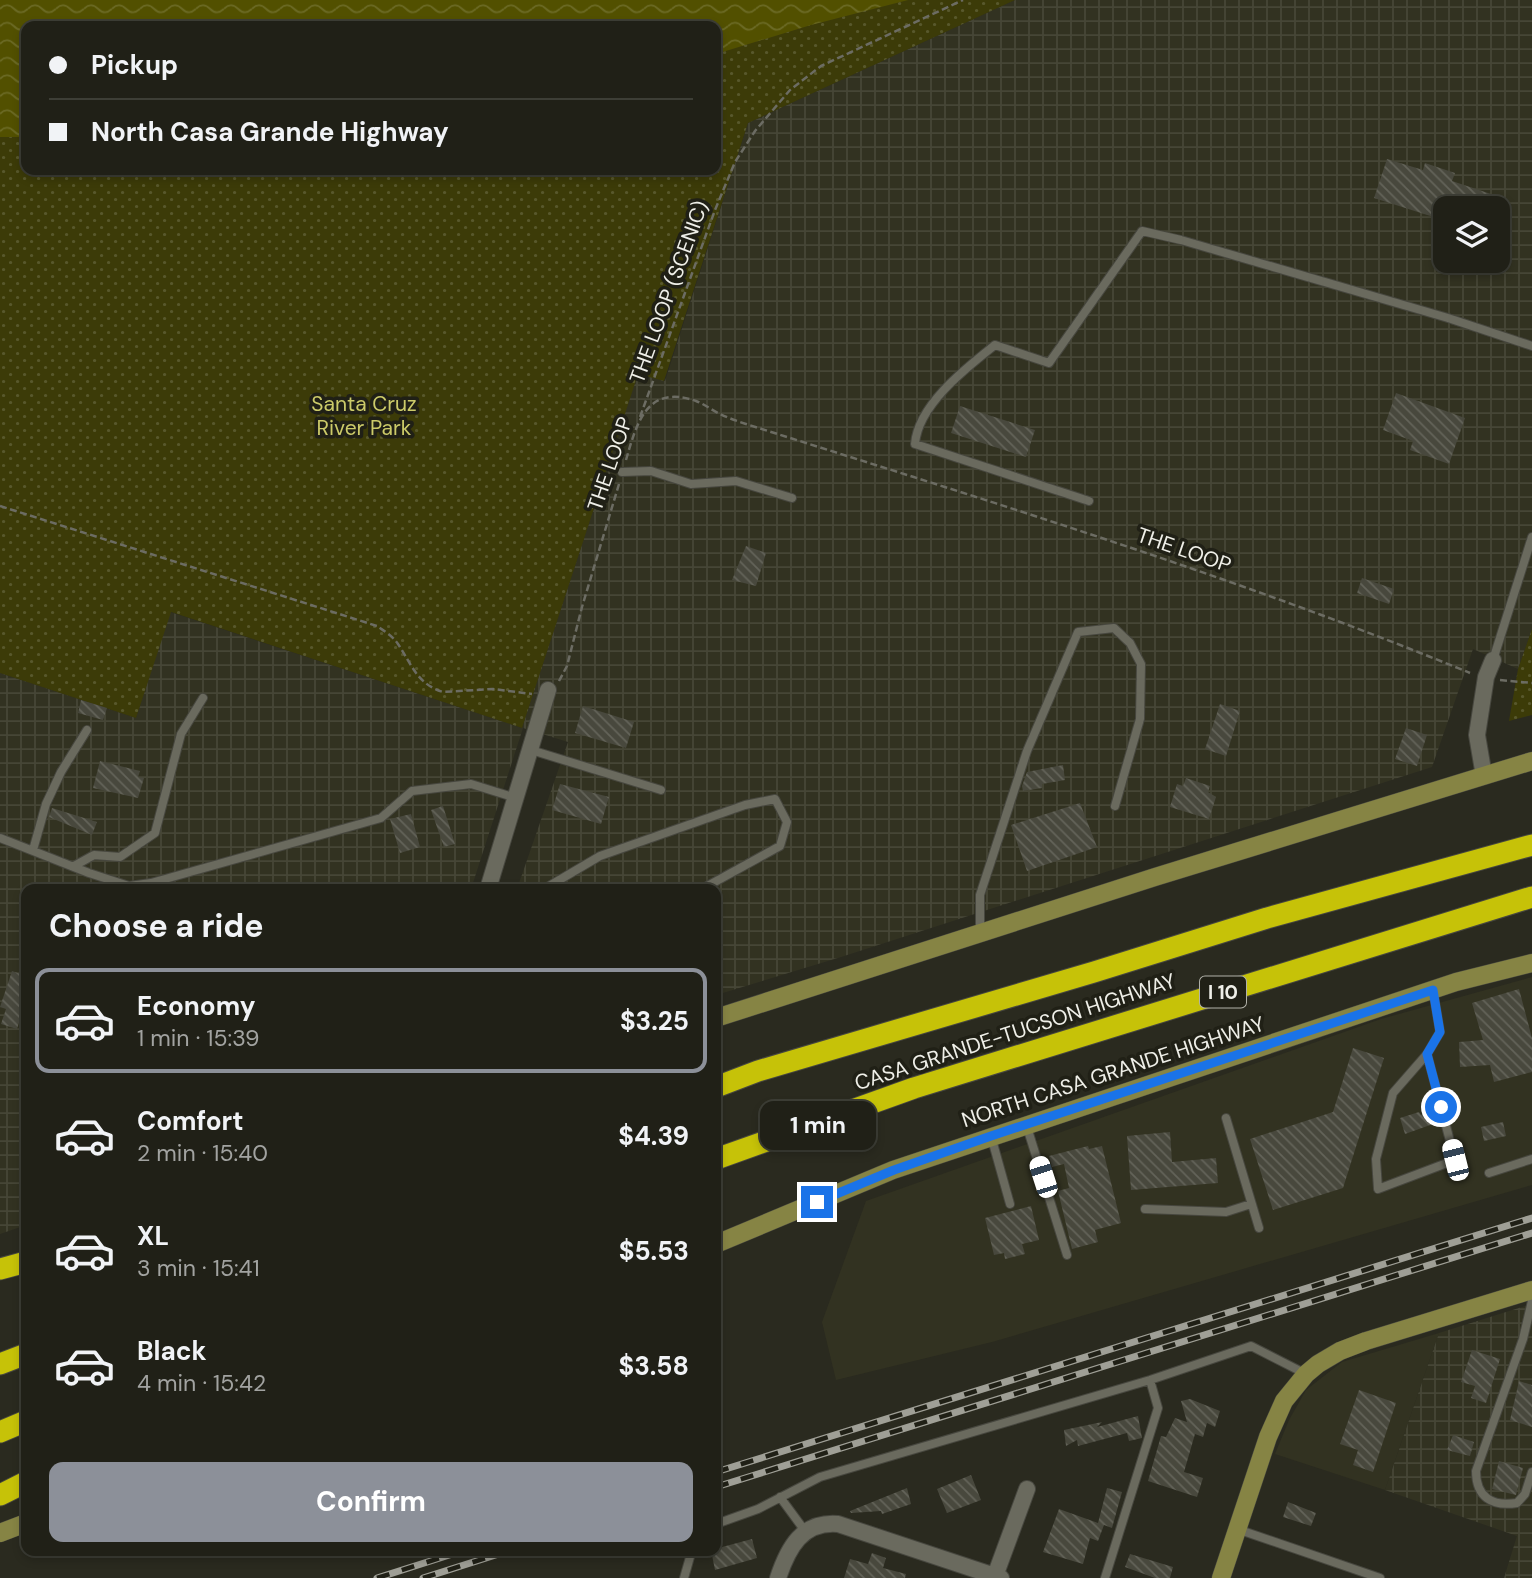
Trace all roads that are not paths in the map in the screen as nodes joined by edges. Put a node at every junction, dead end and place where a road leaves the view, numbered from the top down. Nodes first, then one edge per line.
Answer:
1 (1532, 346) edge
2 (622, 472) road end
3 (792, 498) dead end
4 (1089, 501) dead end
5 (1532, 537) edge
6 (1493, 660) joint
7 (548, 690) road end
8 (203, 698) dead end
9 (87, 730) dead end
10 (531, 750) junction
11 (1532, 761) edge
12 (1484, 776) junction
13 (662, 790) dead end
14 (516, 799) junction
15 (1115, 806) dead end
16 (0, 838) edge
17 (1532, 845) edge
18 (33, 850) junction
19 (74, 866) junction
20 (124, 884) edge
21 (144, 884) edge
22 (490, 884) edge
23 (552, 884) edge
24 (711, 884) edge
25 (1532, 897) edge
26 (980, 933) junction
27 (1532, 963) edge
28 (1433, 990) junction
29 (721, 1016) edge
30 (1427, 1054) junction
31 (721, 1070) edge
32 (758, 1071) junction
33 (721, 1085) edge
34 (1226, 1118) dead end
35 (1026, 1125) junction
36 (991, 1136) junction
37 (721, 1157) edge
38 (1532, 1159) edge
39 (1489, 1173) dead end
40 (1010, 1204) dead end
41 (1251, 1204) junction
42 (1145, 1209) dead end
43 (1259, 1228) dead end
44 (721, 1242) edge
45 (1067, 1255) dead end
46 (21, 1256) edge
47 (21, 1263) edge
48 (0, 1267) edge
49 (1532, 1290) edge
50 (1532, 1301) edge
51 (21, 1355) edge
52 (0, 1364) edge
53 (1306, 1374) junction
54 (1150, 1380) junction
55 (21, 1423) edge
56 (0, 1432) edge
57 (1532, 1472) edge
58 (21, 1484) edge
59 (1027, 1489) dead end
60 (0, 1494) edge
61 (780, 1497) junction
62 (721, 1522) edge
63 (21, 1525) edge
64 (1237, 1528) junction
65 (806, 1531) junction
66 (0, 1533) edge
67 (690, 1556) edge
68 (998, 1577) edge
69 (684, 1578) edge
70 (778, 1578) edge
71 (1105, 1578) edge
72 (1221, 1578) edge
73 (1380, 1578) edge

1 - 4 lane
2 - 3 lane
5 - 6 lane
6 - 12 street
7 - 10 street
8 - 19 lane
9 - 18 lane
10 - 13 lane
10 - 14 street
11 - 12 main road
12 - 26 main road
14 - 21 lane
14 - 22 street
15 - 26 lane
16 - 18 lane
17 - 32 highway, CASA GRANDE-TUCSON HIGHWAY
18 - 19 lane
19 - 20 lane
23 - 24 lane
25 - 37 highway, CASA GRANDE-TUCSON HIGHWAY / I 10
26 - 29 main road
27 - 28 main road, NORTH CASA GRANDE HIGHWAY
28 - 30 lane
28 - 35 main road, NORTH CASA GRANDE HIGHWAY
30 - 30 lane
31 - 32 highway
32 - 33 highway, CASA GRANDE-TUCSON HIGHWAY
34 - 41 lane
35 - 36 main road, NORTH CASA GRANDE HIGHWAY
35 - 45 lane
36 - 40 lane
36 - 44 main road, NORTH CASA GRANDE HIGHWAY
38 - 39 lane
41 - 42 lane
41 - 43 lane
46 - 48 main road
47 - 48 highway
49 - 53 main road
50 - 57 lane
51 - 52 highway
53 - 54 lane
53 - 64 main road
54 - 61 lane
54 - 71 lane
55 - 56 highway
58 - 60 highway
59 - 68 street
61 - 62 lane
61 - 65 lane
63 - 66 main road
64 - 72 main road
64 - 73 lane
65 - 68 street
65 - 70 street
67 - 69 lane

